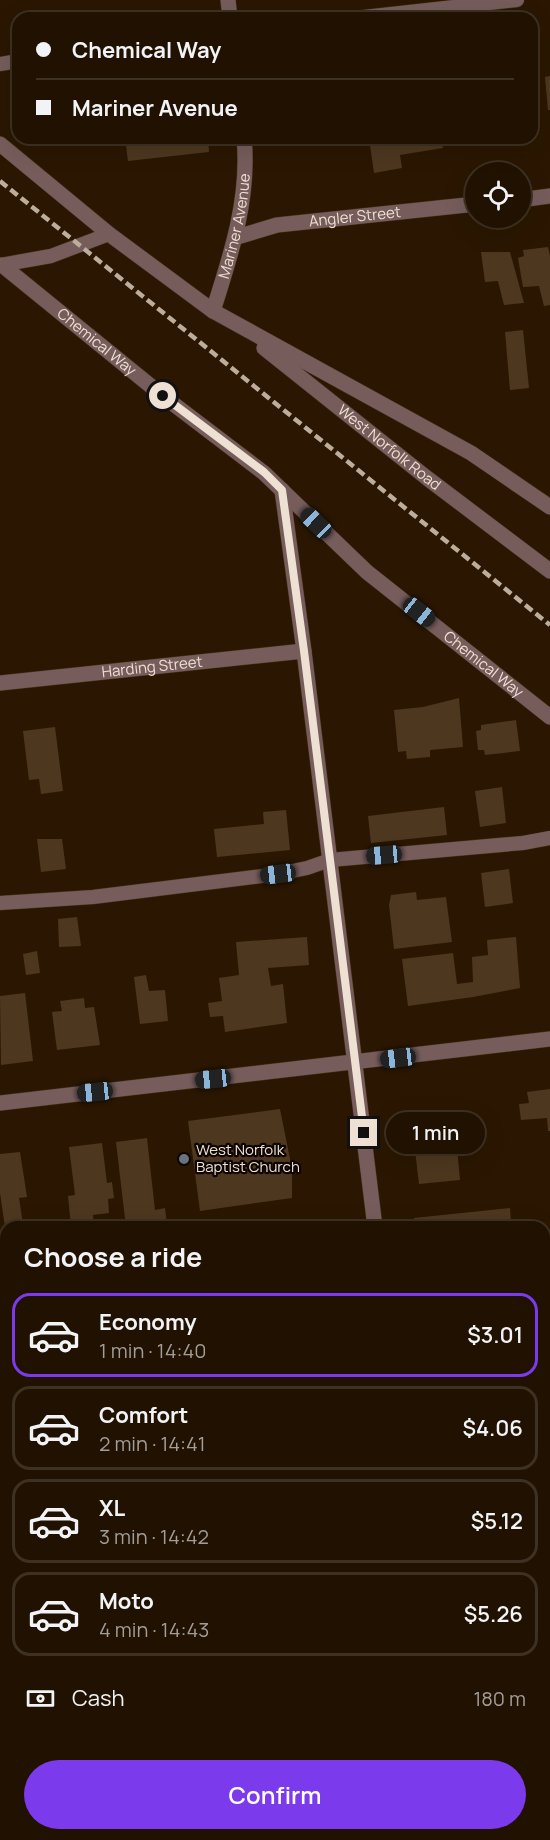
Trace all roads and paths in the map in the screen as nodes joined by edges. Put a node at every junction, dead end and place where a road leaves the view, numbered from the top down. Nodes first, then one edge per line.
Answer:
1 (517, 0) edge
2 (409, 12) edge
3 (0, 144) edge
4 (245, 144) edge
5 (550, 196) edge
6 (531, 199) edge
7 (465, 205) edge
8 (109, 234) junction
9 (237, 237) junction
10 (1, 264) edge
11 (213, 311) junction
12 (231, 322) junction
13 (282, 490) junction
14 (550, 507) edge
15 (550, 571) edge
16 (304, 651) junction
17 (0, 682) edge
18 (550, 717) edge
19 (550, 838) edge
20 (330, 860) junction
21 (0, 903) edge
22 (550, 1039) edge
23 (355, 1063) junction
24 (0, 1103) edge
25 (374, 1221) edge

1 - 2 lane
3 - 8 street, West Norfolk Road
4 - 9 street, Mariner Avenue
5 - 6 street
7 - 9 street, Angler Street
8 - 10 lane
8 - 11 street, West Norfolk Road
9 - 11 street, Mariner Avenue
10 - 13 street, Chemical Way
11 - 12 street, West Norfolk Road
12 - 14 street, West Norfolk Road
12 - 15 street, West Norfolk Road
13 - 16 street
13 - 18 street, Chemical Way
16 - 17 street, Harding Street
16 - 20 street
19 - 20 lane
20 - 21 lane
20 - 23 street
22 - 23 street
23 - 24 street
23 - 25 street

